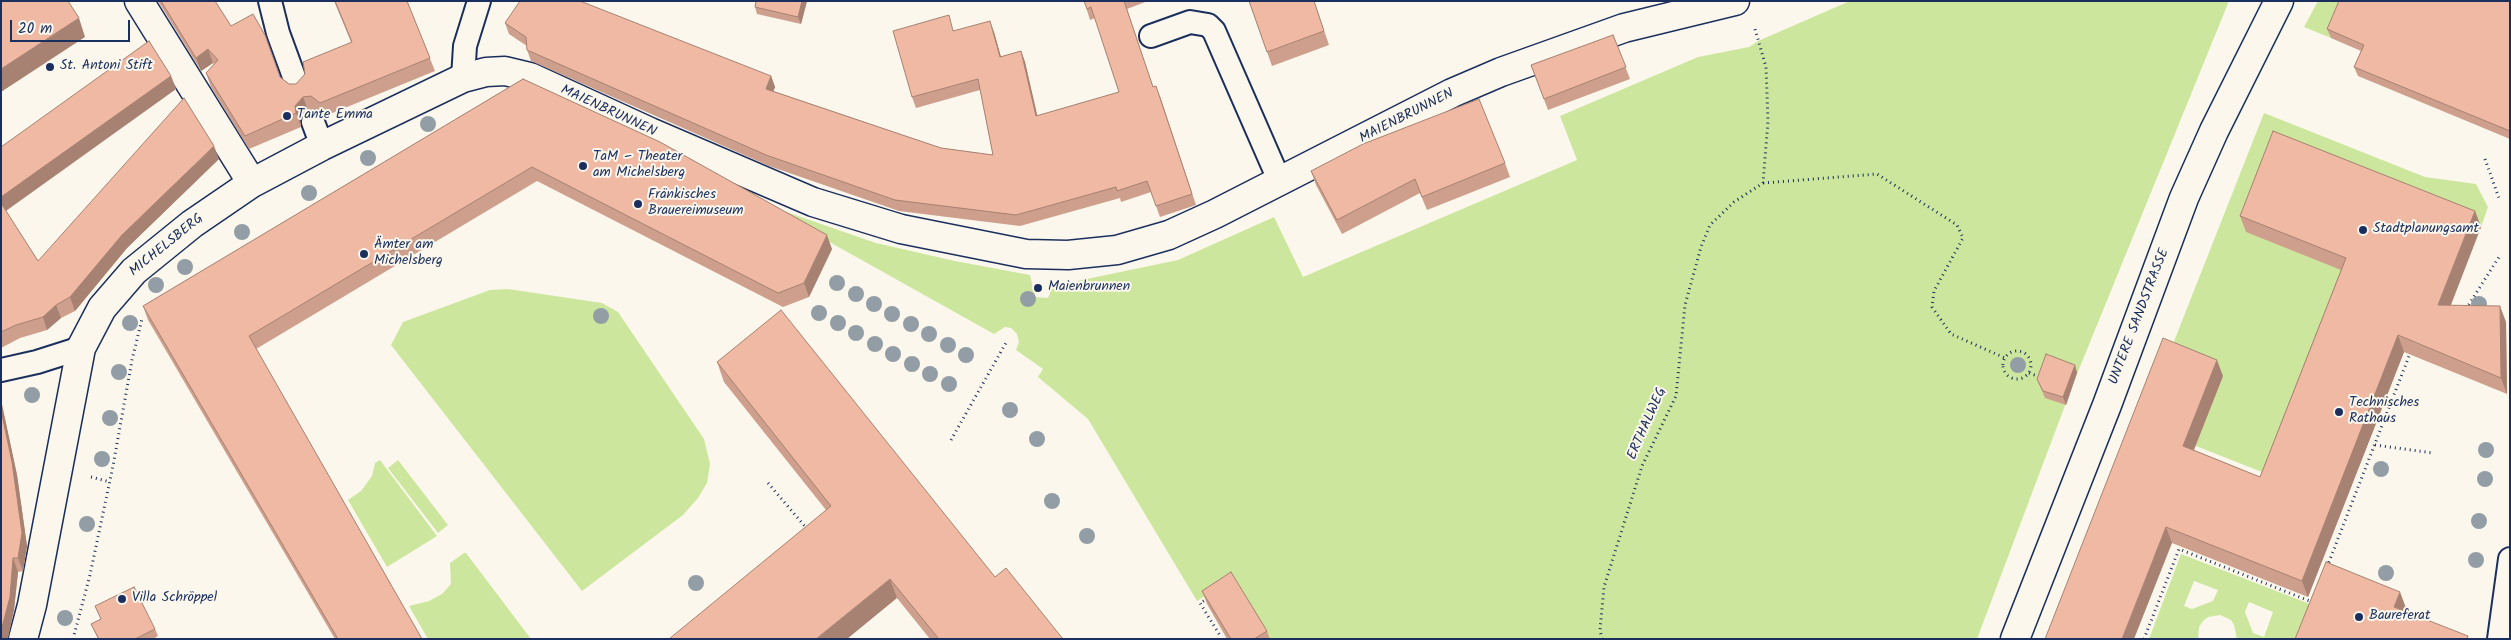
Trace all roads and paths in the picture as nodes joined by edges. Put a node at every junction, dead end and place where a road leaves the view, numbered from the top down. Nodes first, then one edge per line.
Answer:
1 (139, 1) edge
2 (270, 1) edge
3 (479, 1) edge
4 (1735, 1) edge
5 (2279, 1) edge
6 (1151, 36) dead end
7 (1758, 41) dead end
8 (463, 78) junction
9 (297, 85) edge
10 (2485, 159) dead end
11 (1280, 182) junction
12 (252, 183) junction
13 (1763, 183) junction
14 (2500, 201) dead end
15 (2499, 258) dead end
16 (2464, 312) edge
17 (146, 314) edge
18 (1007, 341) dead end
19 (2414, 343) edge
20 (81, 348) junction
21 (2005, 358) junction
22 (1, 370) edge
23 (2029, 373) junction
24 (2042, 378) edge
25 (951, 440) dead end
26 (2375, 445) junction
27 (2433, 452) dead end
28 (768, 483) dead end
29 (812, 535) edge
30 (2510, 559) edge
31 (2324, 574) edge
32 (2316, 593) edge
33 (1214, 594) edge
34 (1221, 638) edge
35 (23, 639) edge
36 (73, 639) edge
37 (1602, 639) edge
38 (2015, 639) edge
39 (2144, 639) edge
40 (2499, 639) edge

1 - 12 street
2 - 9 lane
3 - 8 lane
4 - 11 street, MAIENBRUNNEN
5 - 38 street, UNTERE SANDSTRASSE
6 - 11 lane
7 - 13 path
8 - 11 street, MAIENBRUNNEN
8 - 12 street, MICHELSBERG
10 - 14 path
12 - 20 street, MICHELSBERG
13 - 21 path, ERTHALWEG
13 - 37 path, ERTHALWEG
15 - 16 path
17 - 36 path
18 - 25 path
19 - 26 path
20 - 22 lane
20 - 35 street, MICHELSBERG
21 - 23 path
21 - 23 path, ERTHALWEG
23 - 24 path
26 - 27 path
26 - 31 path
28 - 29 path
30 - 40 lane
32 - 39 path
33 - 34 path

